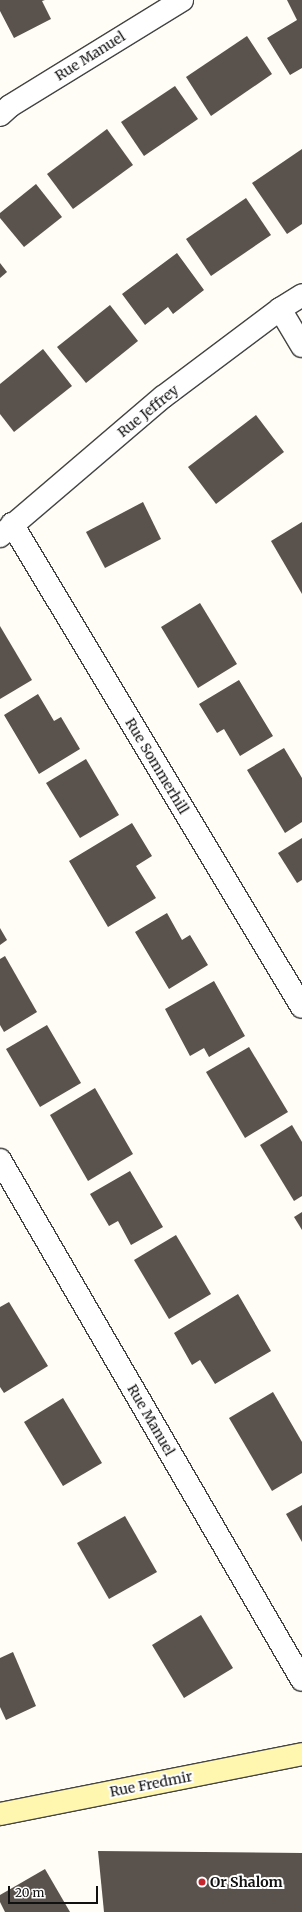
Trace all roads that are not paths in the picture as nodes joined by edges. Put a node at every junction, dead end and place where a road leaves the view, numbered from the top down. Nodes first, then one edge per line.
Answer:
1 (182, 0) edge
2 (3, 105) edge
3 (302, 295) edge
4 (280, 309) junction
5 (302, 346) edge
6 (6, 530) edge
7 (302, 1007) edge
8 (0, 1160) edge
9 (302, 1680) edge
10 (302, 1754) edge
11 (0, 1814) edge

1 - 2 street, Rue Manuel
3 - 4 street, Rue Jeffrey
4 - 5 street
4 - 6 street, Rue Jeffrey
6 - 7 street, Rue Sommerhill
8 - 9 street, Rue Manuel
10 - 11 street, Rue Fredmir

